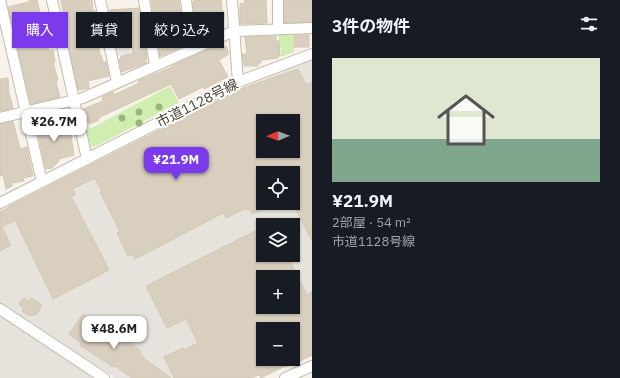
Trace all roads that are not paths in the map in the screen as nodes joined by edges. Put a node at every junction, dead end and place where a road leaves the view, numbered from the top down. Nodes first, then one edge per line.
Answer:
1 (0, 0) edge
2 (52, 0) edge
3 (100, 0) edge
4 (144, 0) edge
5 (186, 0) edge
6 (232, 0) edge
7 (278, 0) edge
8 (312, 28) edge
9 (278, 29) junction
10 (234, 31) junction
11 (192, 50) junction
12 (312, 54) edge
13 (156, 65) junction
14 (117, 82) junction
15 (238, 82) junction
16 (75, 100) junction
17 (26, 112) junction
18 (0, 118) edge
19 (87, 159) junction
20 (42, 182) junction
21 (0, 203) edge
22 (0, 309) edge
23 (312, 366) edge
24 (100, 377) edge
25 (285, 378) edge

1 - 17 street
2 - 16 street
3 - 14 street
4 - 13 street
5 - 11 street
6 - 10 street
7 - 9 street
8 - 9 street
9 - 10 street
10 - 11 street
10 - 15 street
11 - 13 street
12 - 15 street, 市道1128号線
13 - 14 street
14 - 16 street
15 - 19 street, 市道1128号線
16 - 17 street
16 - 19 street
17 - 18 street
17 - 20 street
19 - 20 street, 市道1128号線
20 - 21 street, 市道1128号線
22 - 24 street
23 - 25 street

